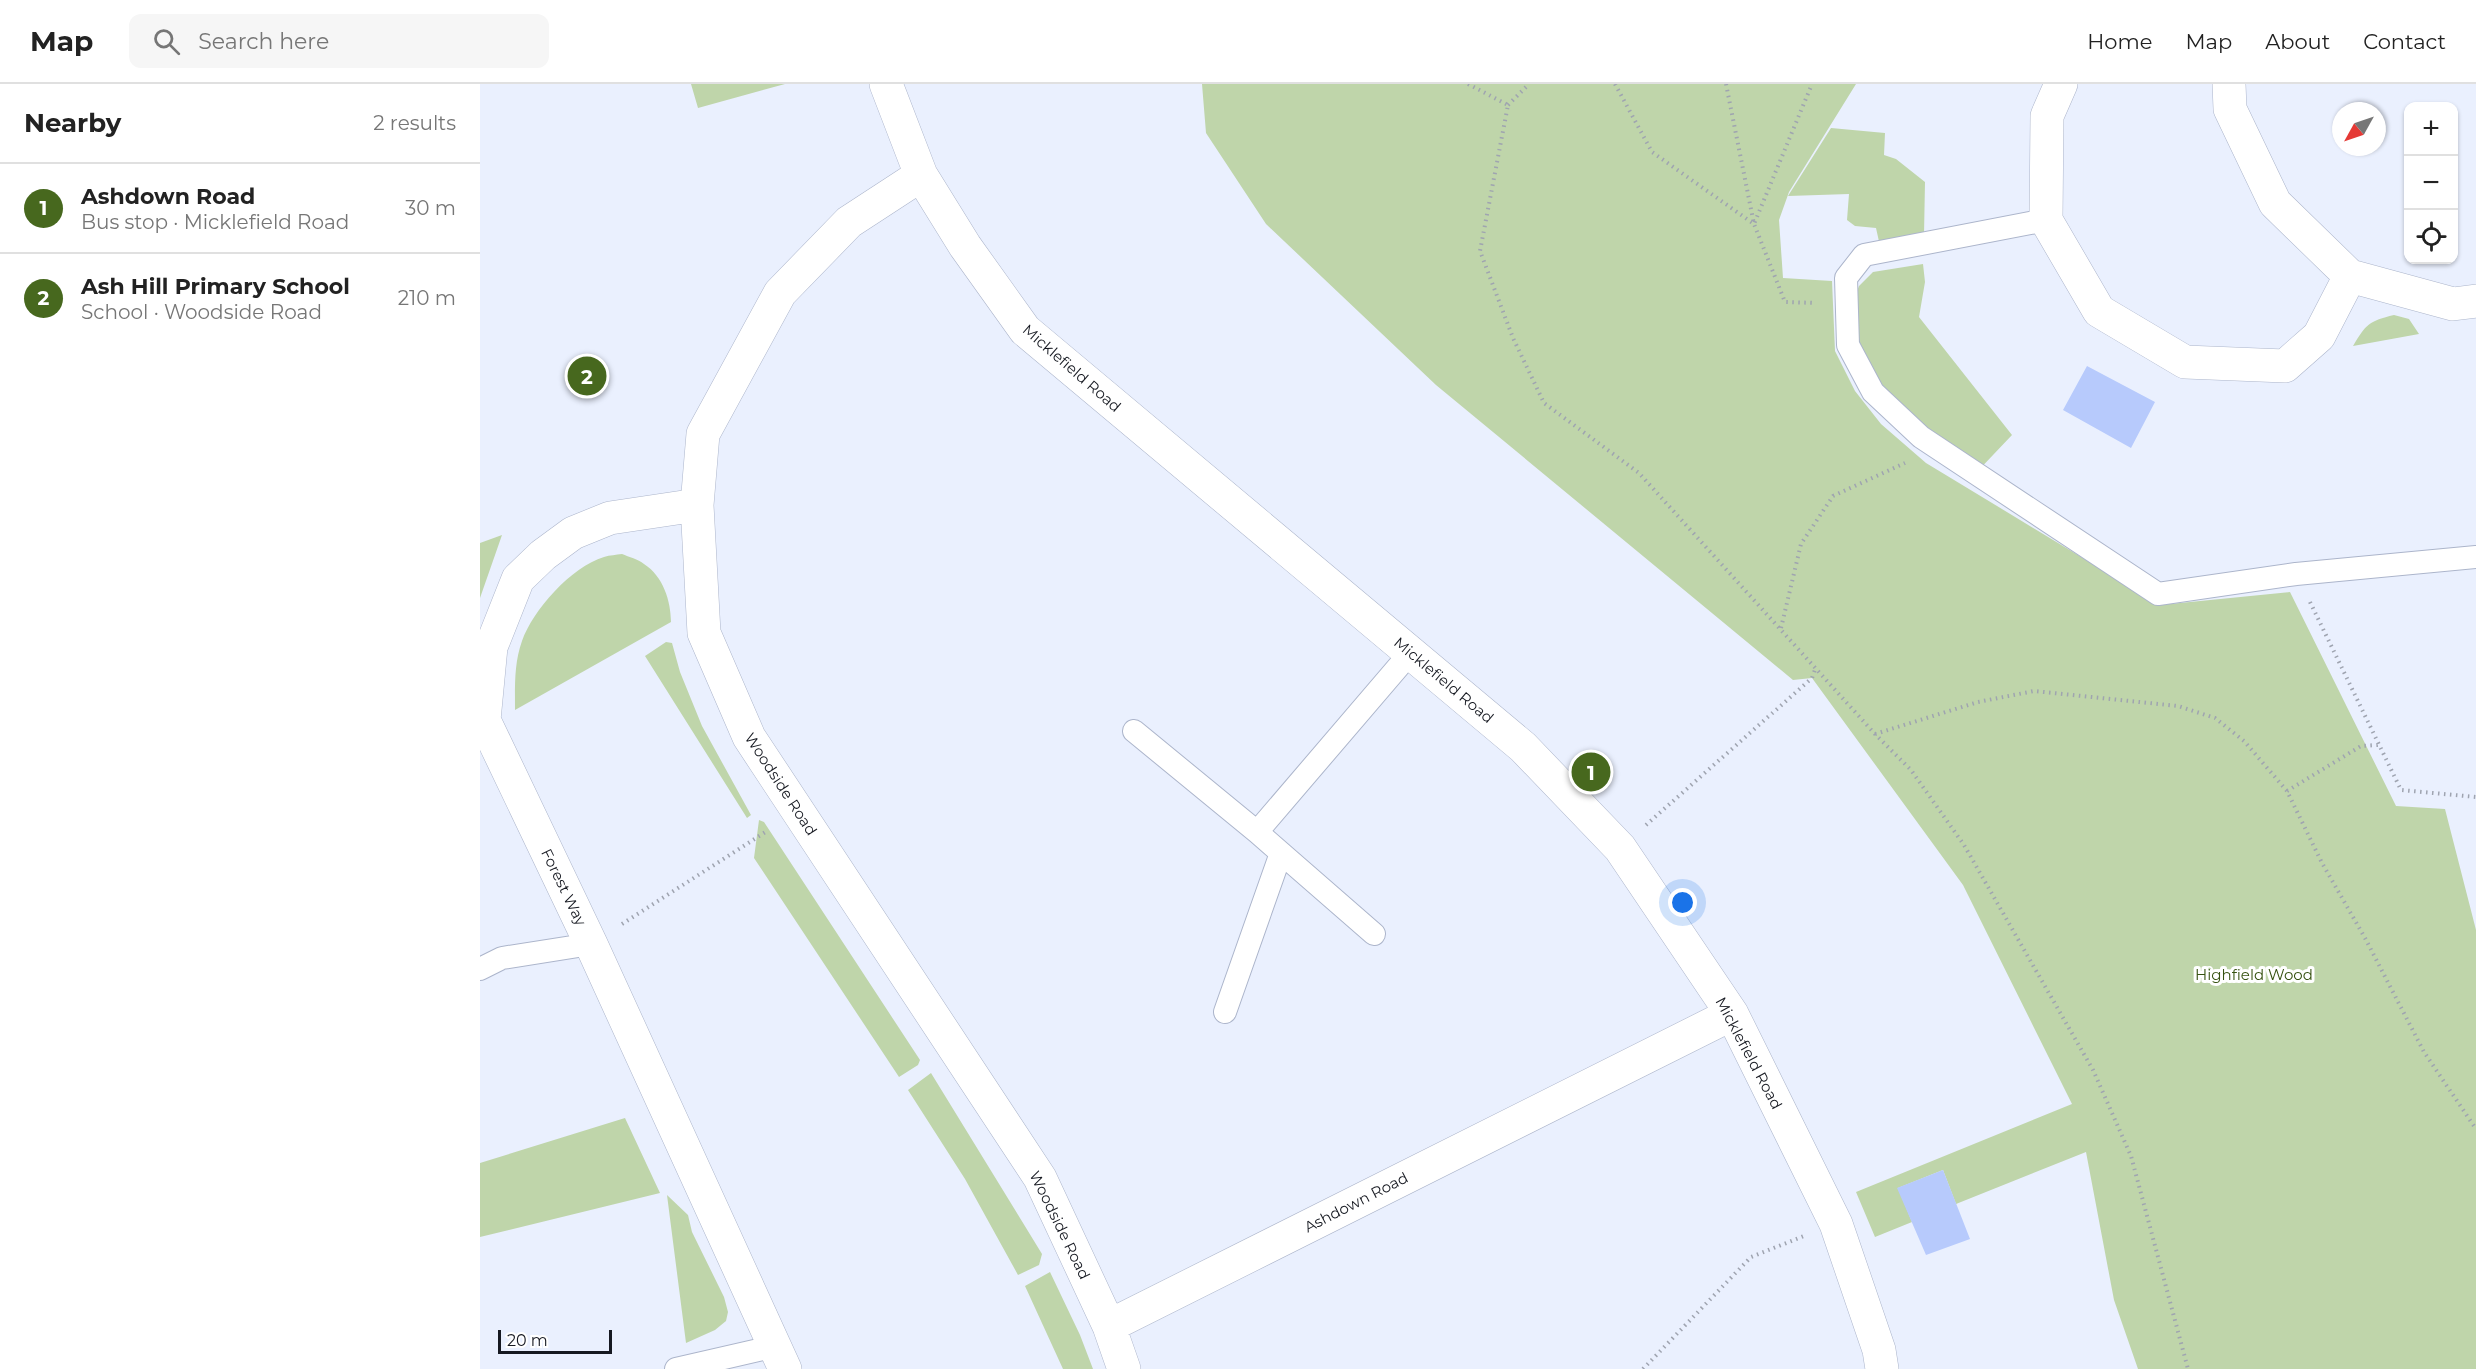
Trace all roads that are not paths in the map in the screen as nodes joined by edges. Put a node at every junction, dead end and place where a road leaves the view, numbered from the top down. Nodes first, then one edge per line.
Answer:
1 (886, 84) edge
2 (2061, 84) edge
3 (2229, 84) edge
4 (921, 175) junction
5 (2046, 220) junction
6 (2350, 276) junction
7 (2476, 301) edge
8 (697, 505) junction
9 (2476, 557) edge
10 (1410, 652) junction
11 (482, 720) edge
12 (1134, 732) dead end
13 (1257, 832) junction
14 (1281, 853) junction
15 (1374, 934) dead end
16 (591, 944) junction
17 (480, 969) edge
18 (1225, 1012) dead end
19 (1732, 1014) junction
20 (1109, 1326) junction
21 (781, 1357) edge
22 (676, 1369) edge
23 (1124, 1369) edge
24 (1882, 1369) edge

1 - 4 street, Micklefield Road
2 - 5 street
3 - 6 street
4 - 8 street, Woodside Road
4 - 10 street, Micklefield Road
5 - 6 street
5 - 9 lane
6 - 7 street
8 - 11 street, Forest Way
8 - 20 street, Woodside Road
10 - 13 lane
10 - 19 street, Micklefield Road
11 - 16 street, Forest Way
12 - 13 lane
13 - 14 lane
14 - 15 lane
14 - 18 lane
16 - 17 lane
16 - 21 street, Forest Way
19 - 20 street, Ashdown Road
19 - 24 street, Micklefield Road
20 - 23 street, Woodside Road
21 - 22 lane

